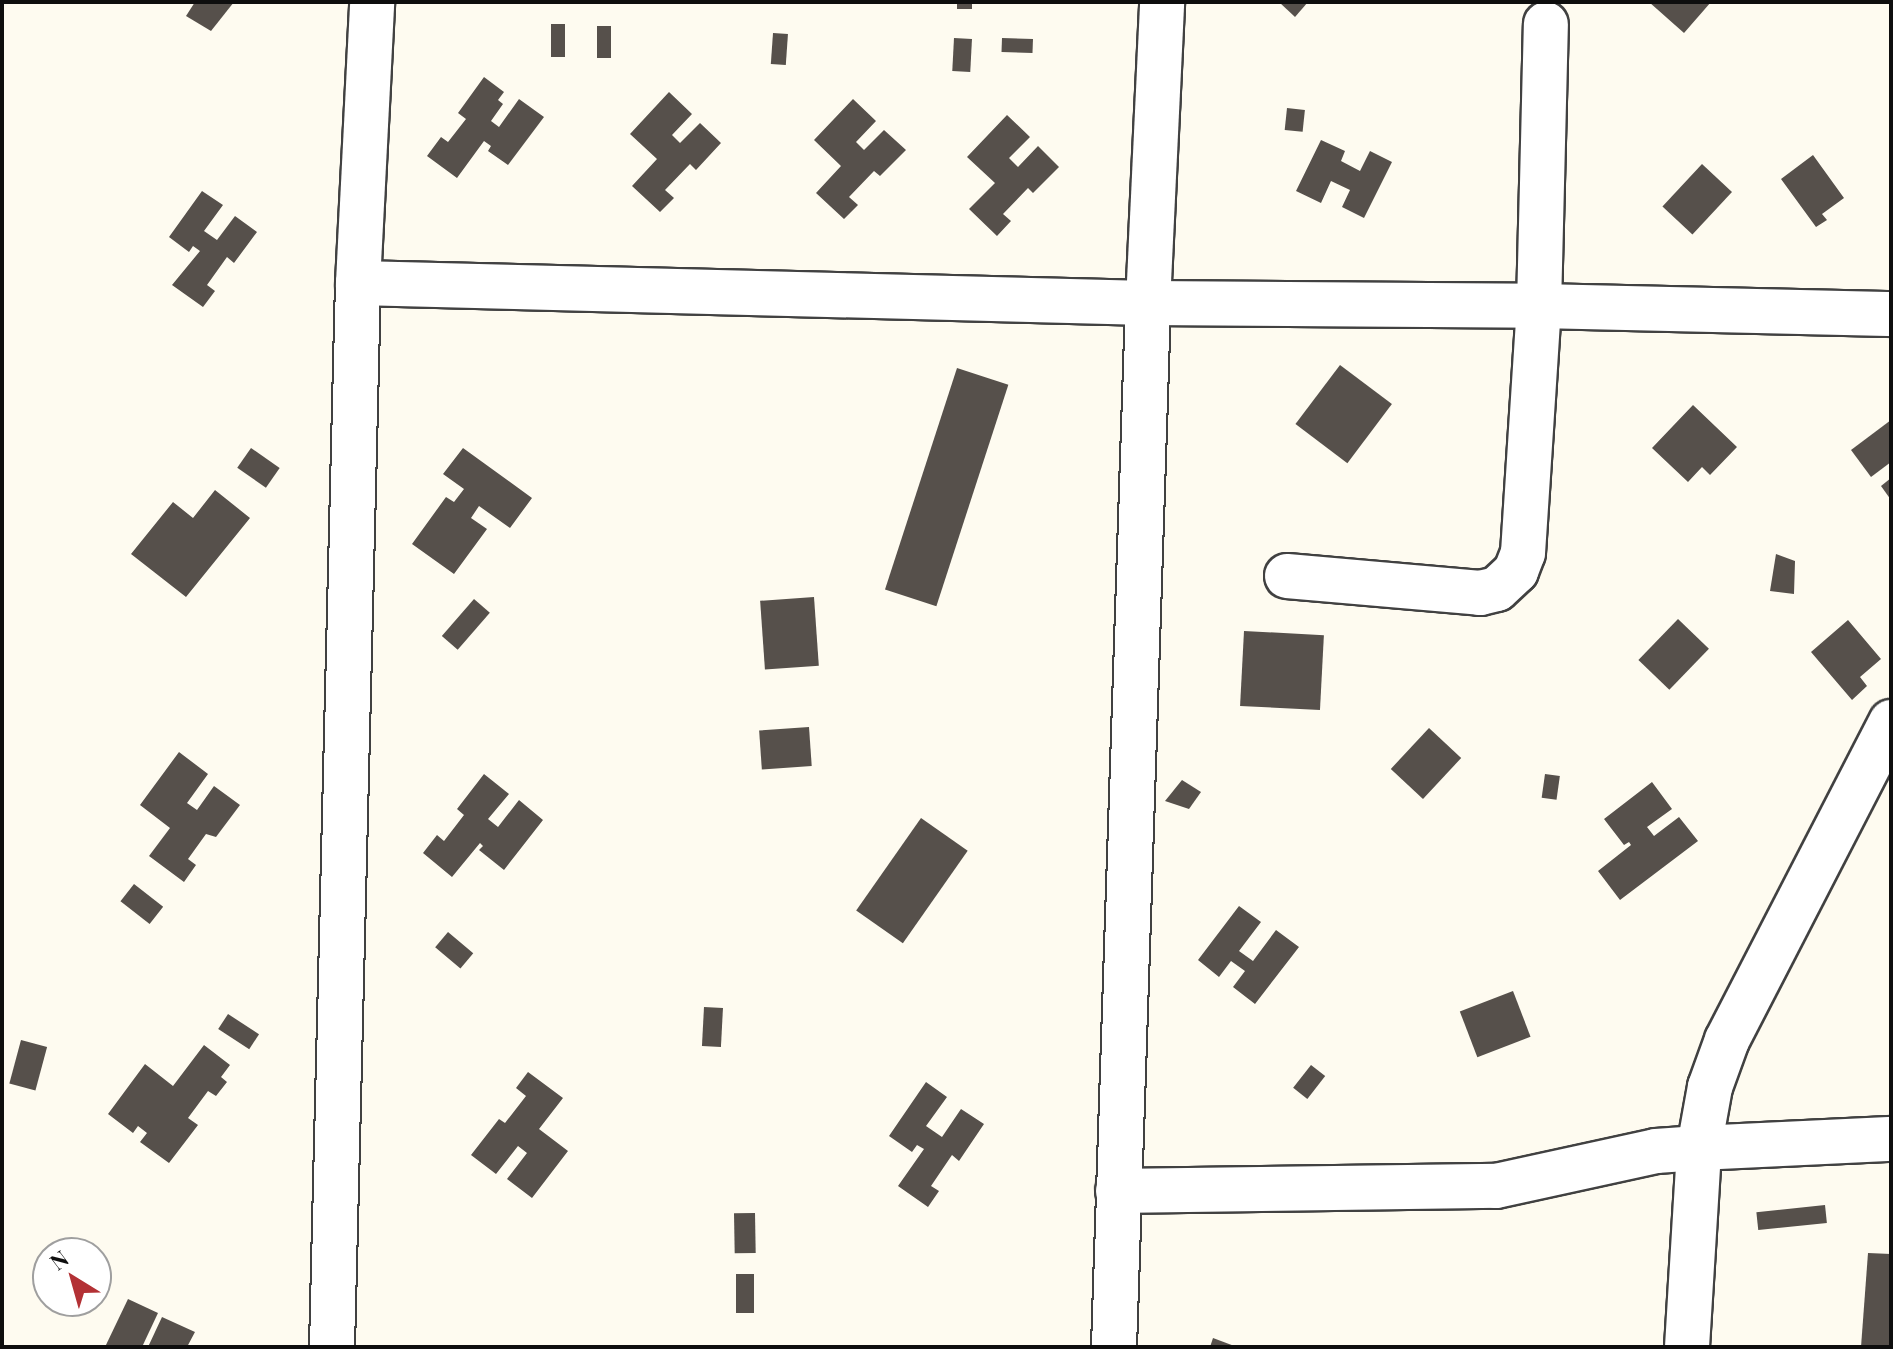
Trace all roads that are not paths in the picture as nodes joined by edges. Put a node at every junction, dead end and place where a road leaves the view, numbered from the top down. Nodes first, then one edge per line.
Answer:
1 (372, 2) edge
2 (1162, 2) edge
3 (1546, 24) dead end
4 (358, 283) junction
5 (1148, 303) junction
6 (1539, 306) junction
7 (1891, 314) edge
8 (1287, 576) dead end
9 (1891, 722) edge
10 (1891, 1139) edge
11 (1699, 1148) junction
12 (1118, 1191) junction
13 (332, 1347) edge
14 (1114, 1347) edge
15 (1687, 1347) edge

1 - 4 street
2 - 5 street
3 - 6 street
4 - 5 street
4 - 13 street
5 - 6 street
5 - 12 street
6 - 7 street
6 - 8 street
9 - 11 street
10 - 11 street
11 - 12 street
11 - 15 street
12 - 14 street

